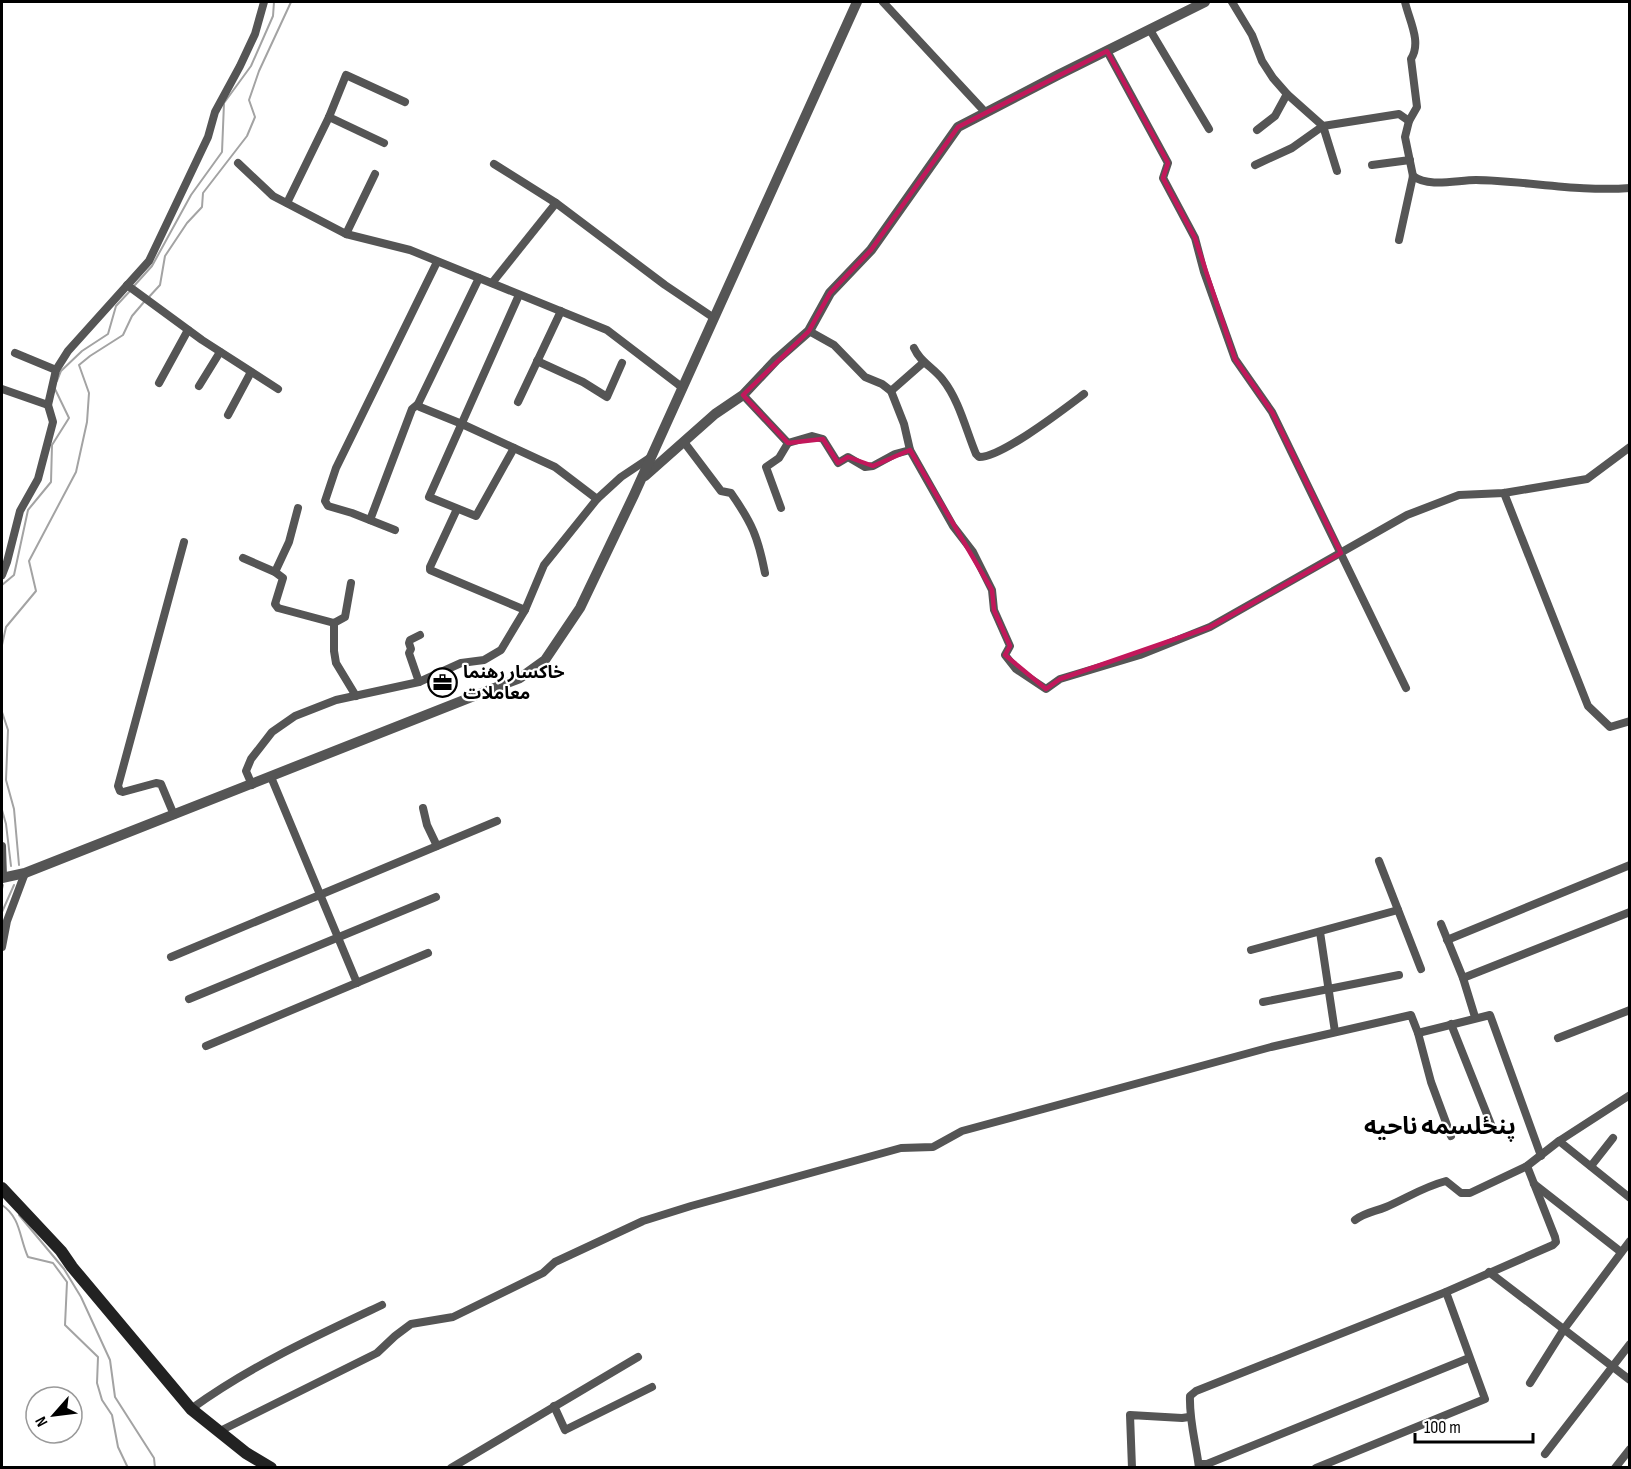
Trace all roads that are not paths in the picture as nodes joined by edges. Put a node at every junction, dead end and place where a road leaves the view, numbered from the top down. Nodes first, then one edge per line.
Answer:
1 (264, 2) edge
2 (857, 2) edge
3 (882, 2) edge
4 (1232, 2) edge
5 (1405, 2) edge
6 (1201, 3) edge
7 (1150, 30) junction
8 (1107, 51) junction
9 (1287, 94) junction
10 (405, 102) dead end
11 (986, 113) junction
12 (329, 117) junction
13 (1409, 121) junction
14 (1323, 126) junction
15 (1209, 129) dead end
16 (1257, 130) dead end
17 (384, 144) dead end
18 (1410, 160) junction
19 (238, 163) dead end
20 (494, 164) dead end
21 (1255, 165) dead end
22 (1372, 165) dead end
23 (1337, 171) dead end
24 (375, 174) dead end
25 (1413, 176) junction
26 (1629, 188) edge
27 (287, 203) junction
28 (556, 203) junction
29 (346, 234) junction
30 (1399, 240) dead end
31 (437, 262) junction
32 (479, 278) junction
33 (492, 283) junction
34 (127, 285) junction
35 (519, 295) junction
36 (561, 311) junction
37 (714, 318) junction
38 (188, 330) junction
39 (809, 332) junction
40 (914, 348) dead end
41 (220, 352) junction
42 (15, 353) dead end
43 (537, 361) junction
44 (924, 362) junction
45 (622, 363) dead end
46 (56, 370) junction
47 (251, 372) junction
48 (159, 383) dead end
49 (200, 387) dead end
50 (682, 388) junction
51 (2, 389) edge
52 (278, 389) dead end
53 (891, 391) junction
54 (1084, 394) dead end
55 (743, 395) junction
56 (518, 402) dead end
57 (418, 404) junction
58 (48, 405) junction
59 (228, 415) dead end
60 (462, 424) junction
61 (684, 442) junction
62 (788, 443) junction
63 (1629, 447) edge
64 (514, 448) junction
65 (910, 450) junction
66 (651, 457) junction
67 (642, 479) junction
68 (1504, 493) junction
69 (597, 499) junction
70 (298, 508) dead end
71 (781, 508) dead end
72 (457, 509) junction
73 (370, 520) junction
74 (395, 530) dead end
75 (184, 542) dead end
76 (1341, 553) junction
77 (243, 558) dead end
78 (275, 572) junction
79 (765, 573) dead end
80 (2, 574) edge
81 (351, 583) dead end
82 (525, 610) junction
83 (334, 623) junction
84 (420, 635) dead end
85 (419, 682) junction
86 (1407, 688) dead end
87 (356, 696) junction
88 (1629, 721) edge
89 (271, 777) junction
90 (252, 785) junction
91 (423, 808) dead end
92 (174, 815) junction
93 (497, 822) dead end
94 (2, 846) edge
95 (437, 846) junction
96 (1379, 861) dead end
97 (1629, 866) edge
98 (25, 873) junction
99 (2, 878) edge
100 (320, 894) junction
101 (436, 897) dead end
102 (1398, 910) junction
103 (1629, 912) edge
104 (1441, 924) dead end
105 (1320, 932) junction
106 (338, 938) junction
107 (1447, 940) junction
108 (2, 947) edge
109 (1251, 950) dead end
110 (428, 953) dead end
111 (171, 957) dead end
112 (1421, 969) dead end
113 (1398, 975) dead end
114 (1462, 978) junction
115 (357, 983) junction
116 (1328, 988) junction
117 (189, 999) dead end
118 (1263, 1002) dead end
119 (1629, 1010) edge
120 (1475, 1017) junction
121 (1451, 1024) junction
122 (1335, 1032) junction
123 (1418, 1033) junction
124 (1558, 1038) dead end
125 (206, 1046) dead end
126 (1629, 1095) edge
127 (1492, 1127) dead end
128 (1451, 1136) dead end
129 (1613, 1138) dead end
130 (1559, 1141) junction
131 (1541, 1156) junction
132 (1527, 1166) junction
133 (1591, 1166) junction
134 (1533, 1184) junction
135 (2, 1187) edge
136 (1629, 1198) edge
137 (1355, 1220) dead end
138 (1629, 1241) edge
139 (1621, 1252) junction
140 (1489, 1272) junction
141 (1446, 1292) junction
142 (382, 1305) dead end
143 (1564, 1329) junction
144 (1629, 1344) edge
145 (638, 1357) dead end
146 (1469, 1358) junction
147 (1612, 1368) junction
148 (1629, 1380) edge
149 (1530, 1383) dead end
150 (652, 1387) dead end
151 (554, 1406) junction
152 (191, 1409) junction
153 (1189, 1417) junction
154 (218, 1432) junction
155 (1629, 1449) edge
156 (1545, 1454) dead end
157 (1199, 1466) edge
158 (271, 1467) edge
159 (451, 1467) edge
160 (1132, 1467) edge
161 (1316, 1467) edge
162 (1615, 1467) edge

1 - 34 street
2 - 37 street
3 - 11 street
4 - 9 street
5 - 13 street
6 - 7 street
7 - 8 street
7 - 15 street
8 - 11 street
8 - 76 street
9 - 14 street
9 - 16 street
10 - 12 street
11 - 39 street
12 - 17 street
12 - 27 street
13 - 14 street
13 - 18 street
14 - 21 street
14 - 23 street
18 - 22 street
18 - 25 street
19 - 27 street
20 - 28 street
24 - 29 street
25 - 26 street
25 - 30 street
27 - 29 street
28 - 33 street
28 - 37 street
29 - 31 street
31 - 32 street
31 - 73 street
32 - 33 street
32 - 57 street
33 - 35 street
34 - 38 street
34 - 46 street
35 - 36 street
35 - 60 street
36 - 43 street
36 - 50 street
37 - 50 street
38 - 41 street
38 - 48 street
39 - 53 street
39 - 55 street
40 - 44 street
41 - 47 street
41 - 49 street
42 - 46 street
43 - 45 street
43 - 56 street
44 - 53 street
44 - 54 street
46 - 58 street
47 - 52 street
47 - 59 street
50 - 66 street
51 - 58 street
53 - 65 street
55 - 61 street
55 - 62 street
57 - 60 street
57 - 73 street
58 - 80 street
60 - 64 street
60 - 72 street
61 - 67 street
61 - 79 street
62 - 65 street
62 - 71 street
63 - 68 street
64 - 69 street
64 - 72 street
65 - 76 street
66 - 67 street
66 - 69 street
67 - 89 street
68 - 76 street
68 - 88 street
69 - 82 street
70 - 78 street
72 - 82 street
73 - 74 street
75 - 92 street
76 - 86 street
77 - 78 street
78 - 83 street
81 - 83 street
82 - 85 street
83 - 87 street
84 - 85 street
85 - 87 street
87 - 90 street
89 - 90 street
89 - 100 street
90 - 92 street
91 - 95 street
92 - 98 street
93 - 95 street
94 - 99 street
95 - 100 street
96 - 102 street
97 - 107 street
98 - 99 street
98 - 108 street
100 - 106 street
100 - 111 street
101 - 106 street
102 - 105 street
102 - 112 street
103 - 114 street
104 - 107 street
105 - 109 street
105 - 116 street
106 - 115 street
106 - 117 street
107 - 114 street
110 - 115 street
113 - 116 street
114 - 120 street
115 - 125 street
116 - 118 street
116 - 122 street
119 - 124 street
120 - 121 street
120 - 131 street
121 - 123 street
121 - 127 street
122 - 123 street
122 - 154 street
123 - 128 street
126 - 130 street
129 - 133 street
130 - 131 street
130 - 133 street
131 - 132 street
132 - 134 street
132 - 137 street
133 - 136 street
134 - 139 street
134 - 140 street
135 - 152 main road
138 - 139 street
139 - 143 street
140 - 141 street
140 - 143 street
141 - 146 street
141 - 153 street
142 - 152 street
143 - 147 street
143 - 149 street
144 - 147 street
145 - 151 street
146 - 157 street
146 - 161 street
147 - 148 street
147 - 156 street
150 - 151 street
151 - 159 street
152 - 154 main road
153 - 157 street
153 - 160 street
154 - 158 main road
155 - 162 street

